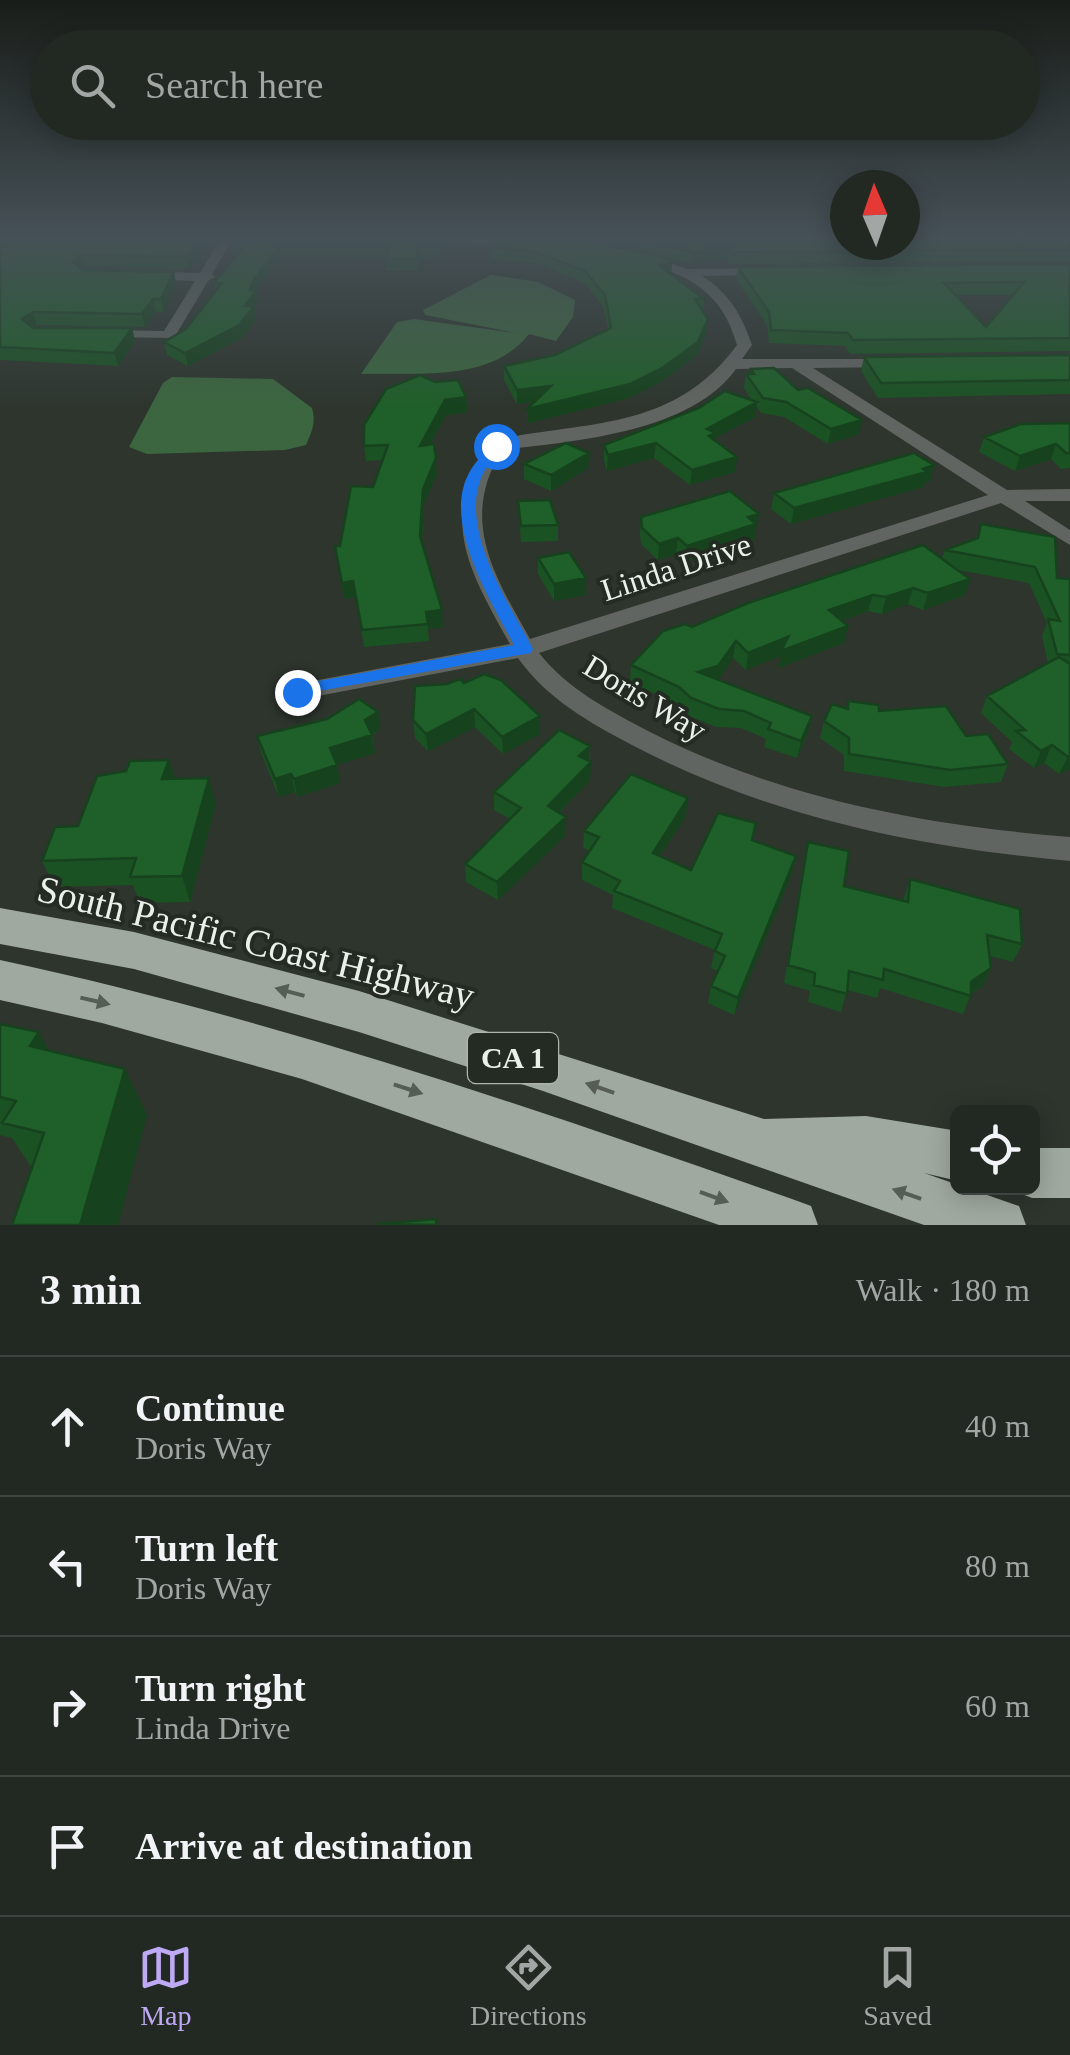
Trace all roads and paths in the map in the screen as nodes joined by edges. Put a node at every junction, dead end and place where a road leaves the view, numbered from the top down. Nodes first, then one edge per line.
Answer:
1 (196, 295) edge
2 (720, 295) edge
3 (94, 334) edge
4 (913, 362) edge
5 (735, 364) junction
6 (796, 364) junction
7 (1070, 495) edge
8 (1004, 496) junction
9 (1070, 539) edge
10 (524, 649) junction
11 (297, 692) dead end
12 (1070, 849) edge
13 (0, 926) edge
14 (0, 980) edge
15 (752, 1141) junction
16 (950, 1154) edge
17 (1040, 1173) edge
18 (1070, 1173) edge
19 (792, 1225) edge
20 (1000, 1225) edge

1 - 3 street
2 - 5 street
4 - 6 street
5 - 6 street
5 - 10 street, Doris Way
6 - 8 street
7 - 8 street, Linda Drive
8 - 9 street
8 - 10 street, Linda Drive
10 - 11 street, Linda Drive
10 - 12 street, Doris Way
15 -> 13 highway, South Pacific Coast Highway / CA 1
14 -> 19 highway, CA 1
15 - 16 highway
20 -> 15 highway, South Pacific Coast Highway / CA 1
17 - 18 highway

